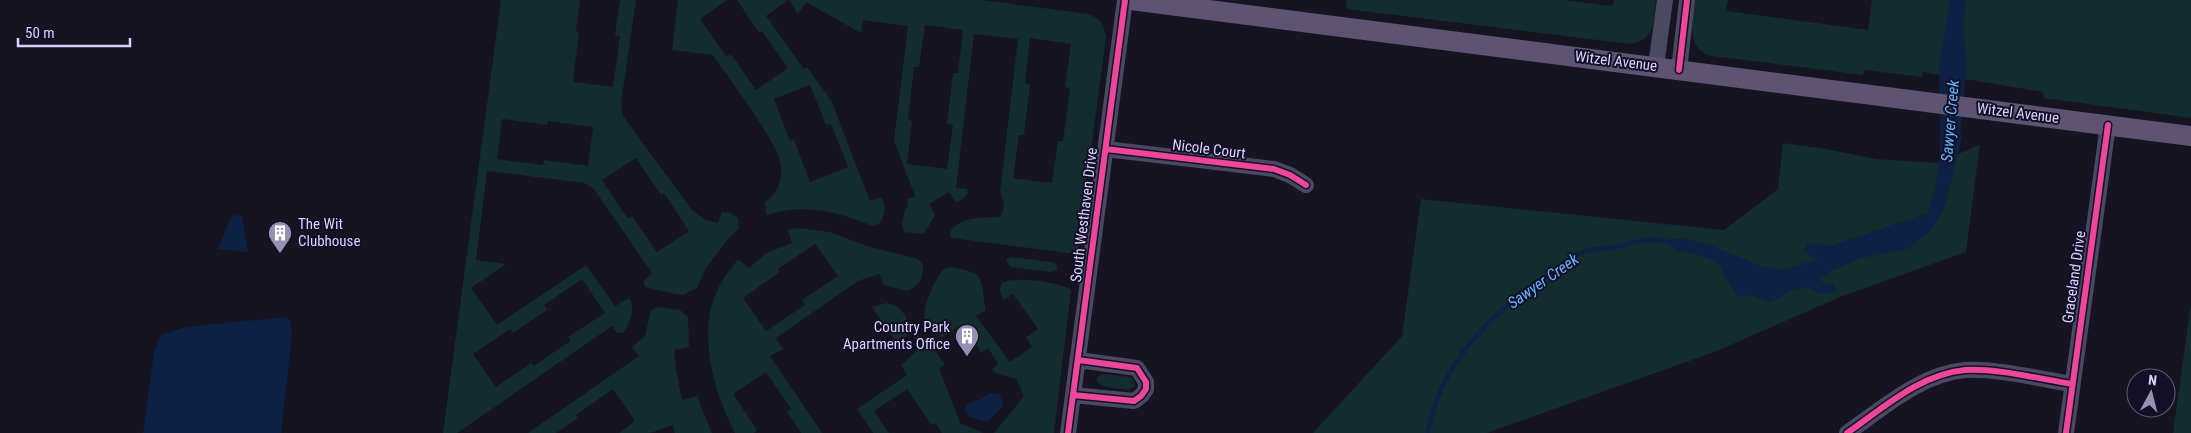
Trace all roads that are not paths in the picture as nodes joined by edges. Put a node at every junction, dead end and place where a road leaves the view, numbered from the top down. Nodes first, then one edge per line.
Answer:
1 (1125, 0) edge
2 (1131, 0) edge
3 (1664, 0) edge
4 (1687, 0) edge
5 (1656, 66) junction
6 (1679, 70) junction
7 (2108, 125) junction
8 (2191, 136) edge
9 (1106, 149) junction
10 (1306, 184) dead end
11 (1078, 360) junction
12 (2072, 384) junction
13 (1073, 395) junction
14 (1068, 433) edge
15 (1846, 433) edge
16 (2066, 433) edge

1 - 9 street, South Westhaven Drive
2 - 5 main road, Witzel Avenue
3 - 5 street
4 - 6 street
5 - 6 main road, Witzel Avenue
6 - 7 main road, Witzel Avenue
7 - 8 main road, Witzel Avenue
7 - 12 street, Graceland Drive
9 - 10 street, Nicole Court
9 - 11 street, South Westhaven Drive
11 - 13 street, South Westhaven Drive
11 - 13 street
12 - 15 street
12 - 16 street, Graceland Drive
13 - 14 street, South Westhaven Drive

